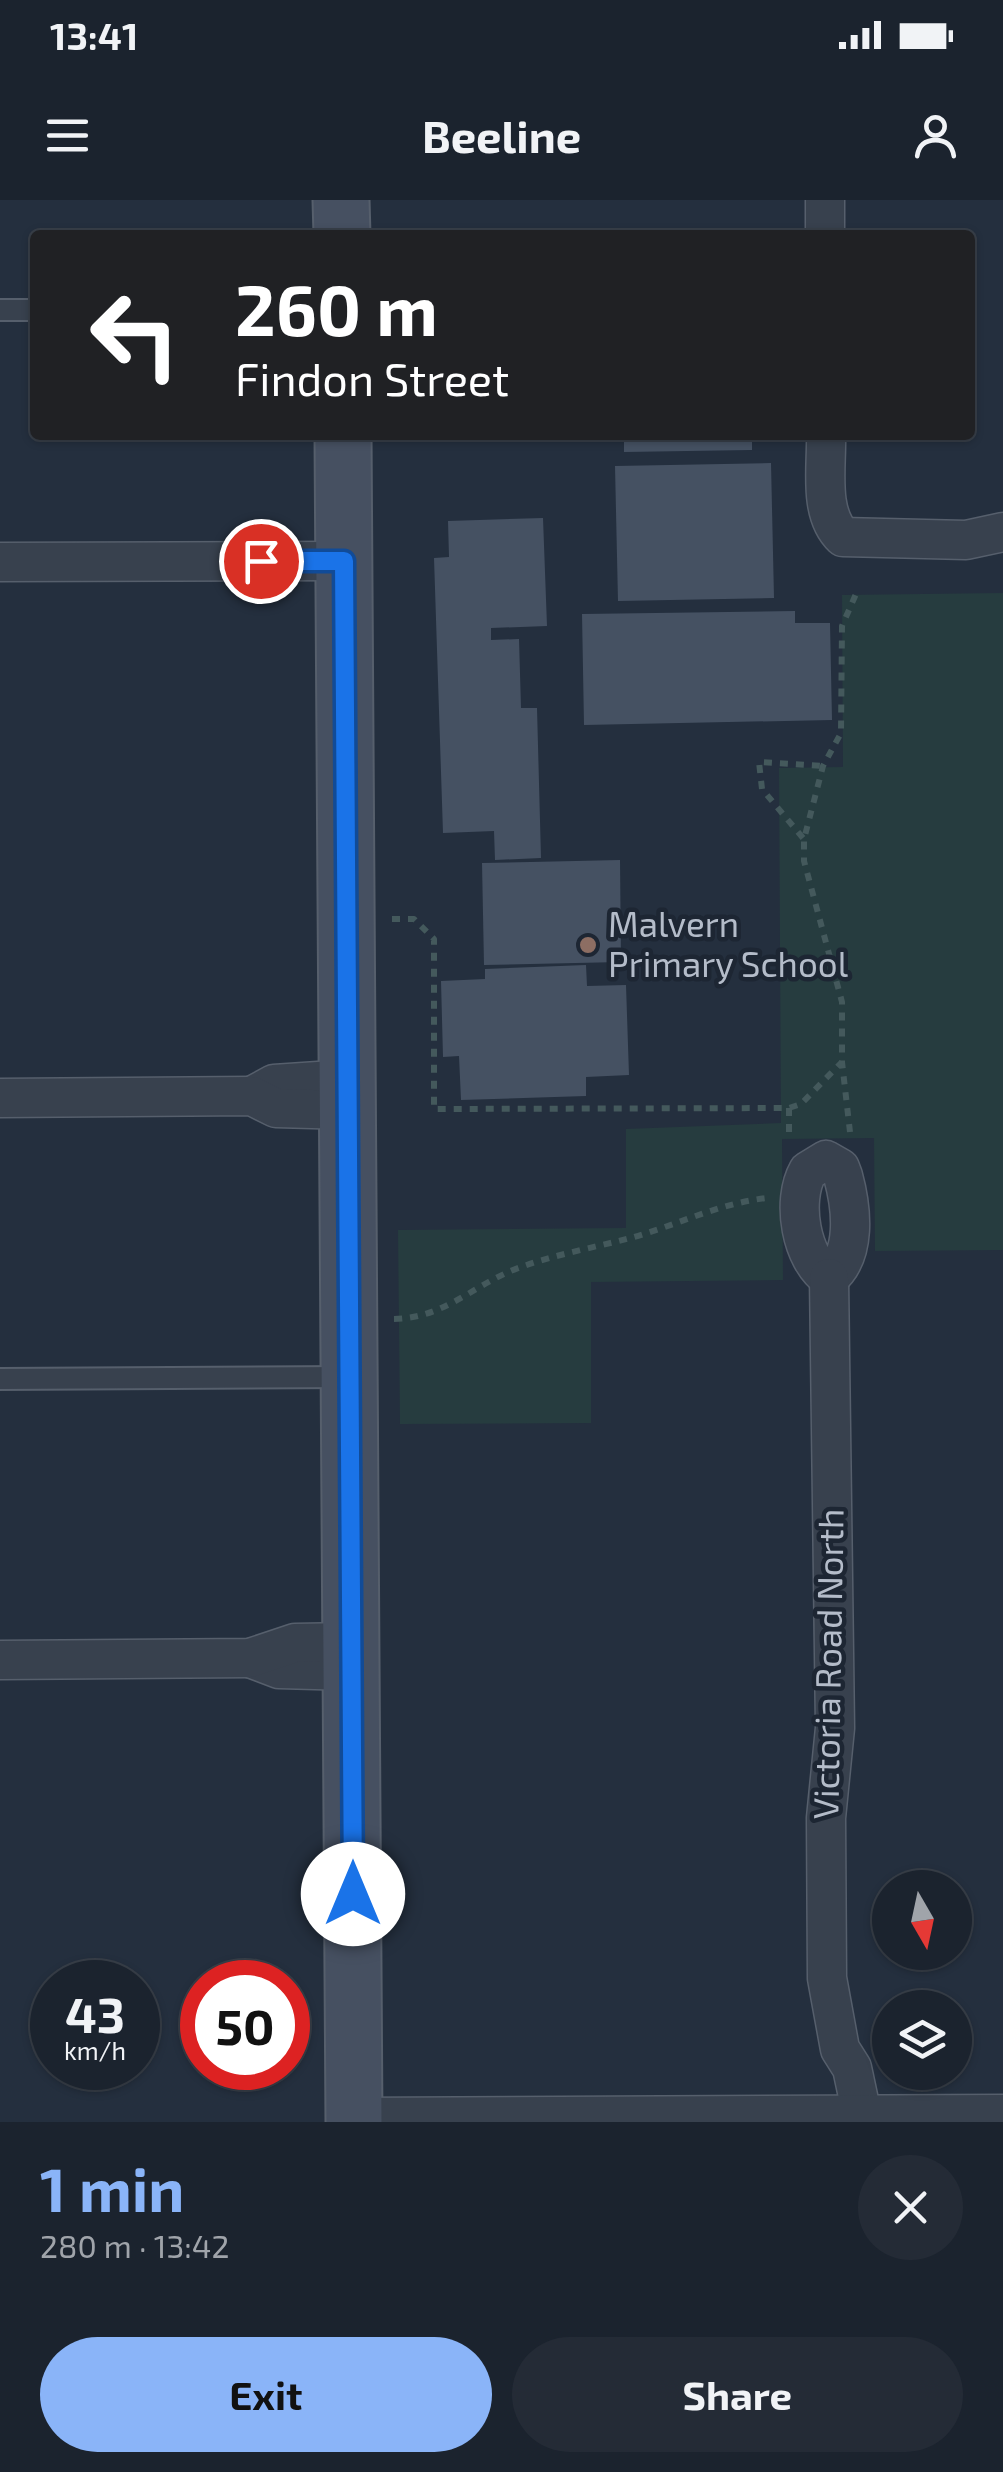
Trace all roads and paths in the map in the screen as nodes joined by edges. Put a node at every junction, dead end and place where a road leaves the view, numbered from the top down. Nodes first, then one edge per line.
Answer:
1 (341, 200) edge
2 (825, 200) edge
3 (342, 230) edge
4 (825, 230) edge
5 (0, 310) edge
6 (30, 310) edge
7 (343, 440) edge
8 (826, 440) edge
9 (1003, 532) edge
10 (344, 561) junction
11 (0, 562) edge
12 (856, 594) dead end
13 (824, 766) junction
14 (804, 840) junction
15 (392, 919) dead end
16 (842, 1062) junction
17 (348, 1095) junction
18 (0, 1098) edge
19 (789, 1108) junction
20 (790, 1132) dead end
21 (850, 1132) dead end
22 (760, 1199) dead end
23 (829, 1278) dead end
24 (394, 1319) dead end
25 (350, 1376) junction
26 (0, 1379) edge
27 (352, 1656) junction
28 (0, 1660) edge
29 (840, 2049) junction
30 (1003, 2114) edge
31 (862, 2115) junction
32 (820, 2116) junction
33 (354, 2119) edge

1 - 3 main road
2 - 4 street
5 - 6 lane
7 - 10 main road
8 - 9 street
10 - 11 street
10 - 17 main road
12 - 13 path
13 - 14 path
13 - 14 path
14 - 16 path
15 - 19 path
16 - 19 path
16 - 21 path
17 - 18 street
17 - 25 main road
19 - 20 path
22 - 24 path
23 - 29 street, Victoria Road North
25 - 26 lane
25 - 27 main road
27 - 28 street
27 - 33 main road
29 - 31 street, Victoria Road North
29 - 32 street, Victoria Road North
30 - 31 street
31 - 32 street
32 - 33 street

